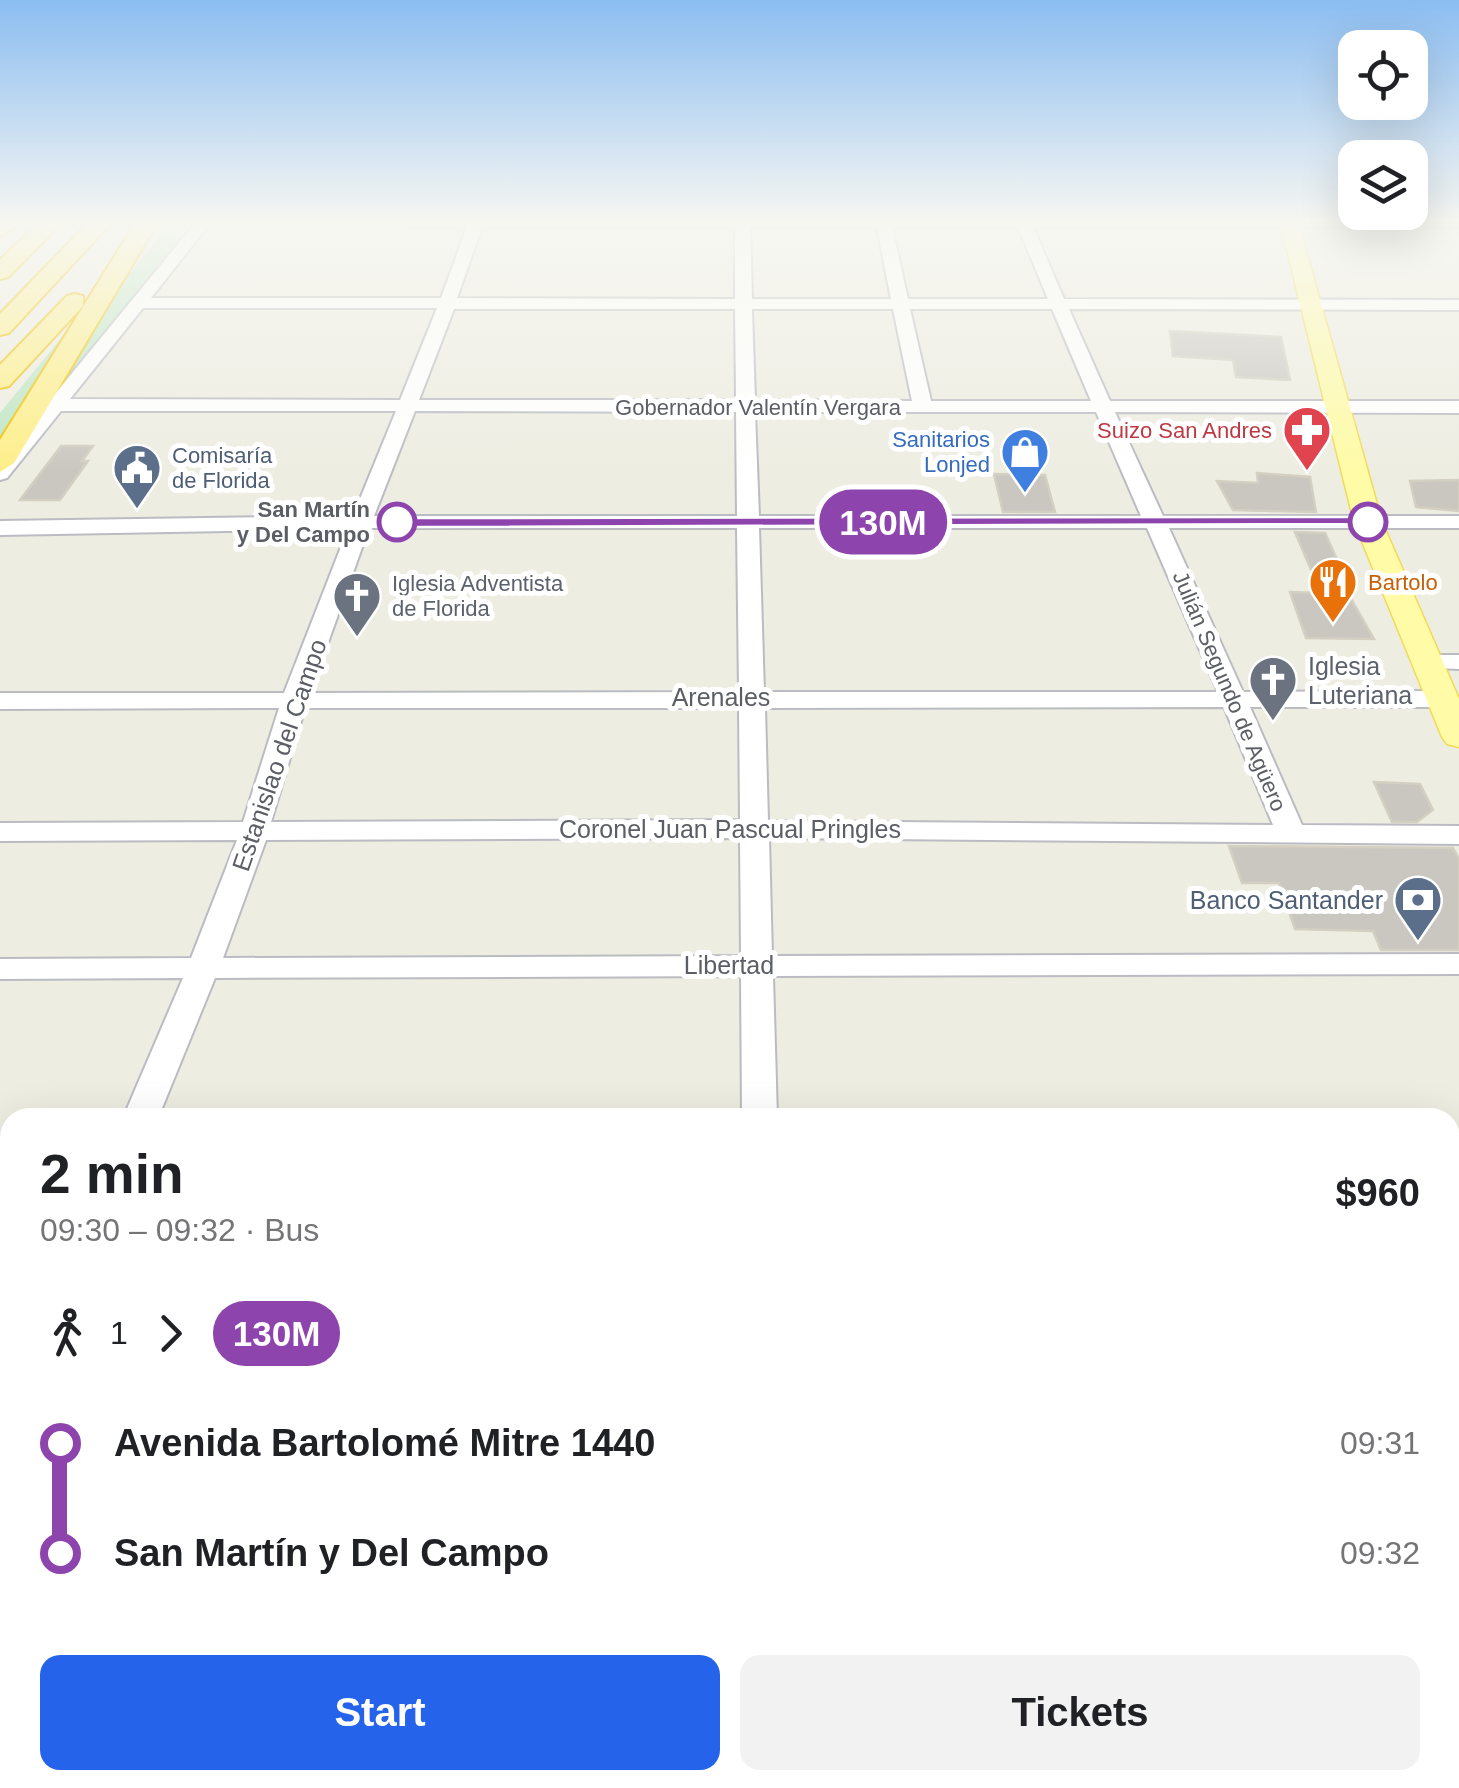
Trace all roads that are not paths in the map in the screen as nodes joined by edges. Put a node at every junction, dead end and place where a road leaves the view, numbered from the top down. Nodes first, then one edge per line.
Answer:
1 (21, 305) edge
2 (70, 305) edge
3 (96, 305) edge
4 (138, 305) edge
5 (448, 305) edge
6 (742, 305) edge
7 (900, 305) edge
8 (1059, 305) edge
9 (1242, 305) edge
10 (1313, 306) junction
11 (1459, 306) edge
12 (0, 328) edge
13 (0, 380) edge
14 (58, 406) junction
15 (405, 406) junction
16 (744, 407) junction
17 (922, 407) junction
18 (1101, 407) junction
19 (1459, 407) edge
20 (1340, 408) junction
21 (0, 463) edge
22 (0, 474) edge
23 (1158, 521) junction
24 (361, 522) junction
25 (747, 522) junction
26 (1368, 522) junction
27 (1459, 522) edge
28 (0, 528) edge
29 (1426, 662) junction
30 (1459, 662) edge
31 (748, 697) junction
32 (295, 698) junction
33 (1235, 698) junction
34 (1442, 700) junction
35 (0, 701) edge
36 (1459, 737) edge
37 (752, 828) junction
38 (255, 830) junction
39 (0, 832) edge
40 (1290, 832) junction
41 (1459, 835) edge
42 (1459, 964) edge
43 (756, 965) junction
44 (204, 968) junction
45 (0, 970) edge
46 (144, 1108) edge
47 (760, 1108) edge

1 - 12 highway
2 - 13 highway
3 - 21 highway
4 - 14 street
5 - 15 street, Estanislao del Campo
6 - 16 street
7 - 17 street
8 - 18 street, Julián Segundo de Agüero
9 - 10 street
10 - 11 street
10 - 20 main road
14 - 15 street, Gobernador Valentín Vergara
14 - 22 street
15 - 16 street, Gobernador Valentín Vergara
15 - 24 street, Estanislao del Campo
16 - 17 street, Gobernador Valentín Vergara
16 - 25 street
17 - 18 street, Gobernador Valentín Vergara
18 - 20 street, Gobernador Valentín Vergara
18 - 23 street, Julián Segundo de Agüero
19 - 20 street, Gobernador Valentín Vergara
20 - 26 main road
23 - 25 street
23 - 26 street
23 - 33 street, Julián Segundo de Agüero
24 - 25 street
24 - 28 street
24 - 32 street, Estanislao del Campo
25 - 31 street
26 - 27 street
26 - 29 main road
29 - 30 street
29 - 34 main road
31 - 32 street, Arenales
31 - 33 street, Arenales
31 - 37 street
32 - 35 street, Arenales
32 - 38 street, Estanislao del Campo
33 - 34 street, Arenales
33 - 40 street, Julián Segundo de Agüero
34 - 36 main road
37 - 38 street, Coronel Juan Pascual Pringles
37 - 40 street, Coronel Juan Pascual Pringles
37 - 43 street
38 - 39 street, Coronel Juan Pascual Pringles
38 - 44 street, Estanislao del Campo
40 - 41 street, Coronel Juan Pascual Pringles
42 - 43 street, Libertad
43 - 44 street, Libertad
43 - 47 street
44 - 45 street, Libertad
44 - 46 street, Estanislao del Campo

